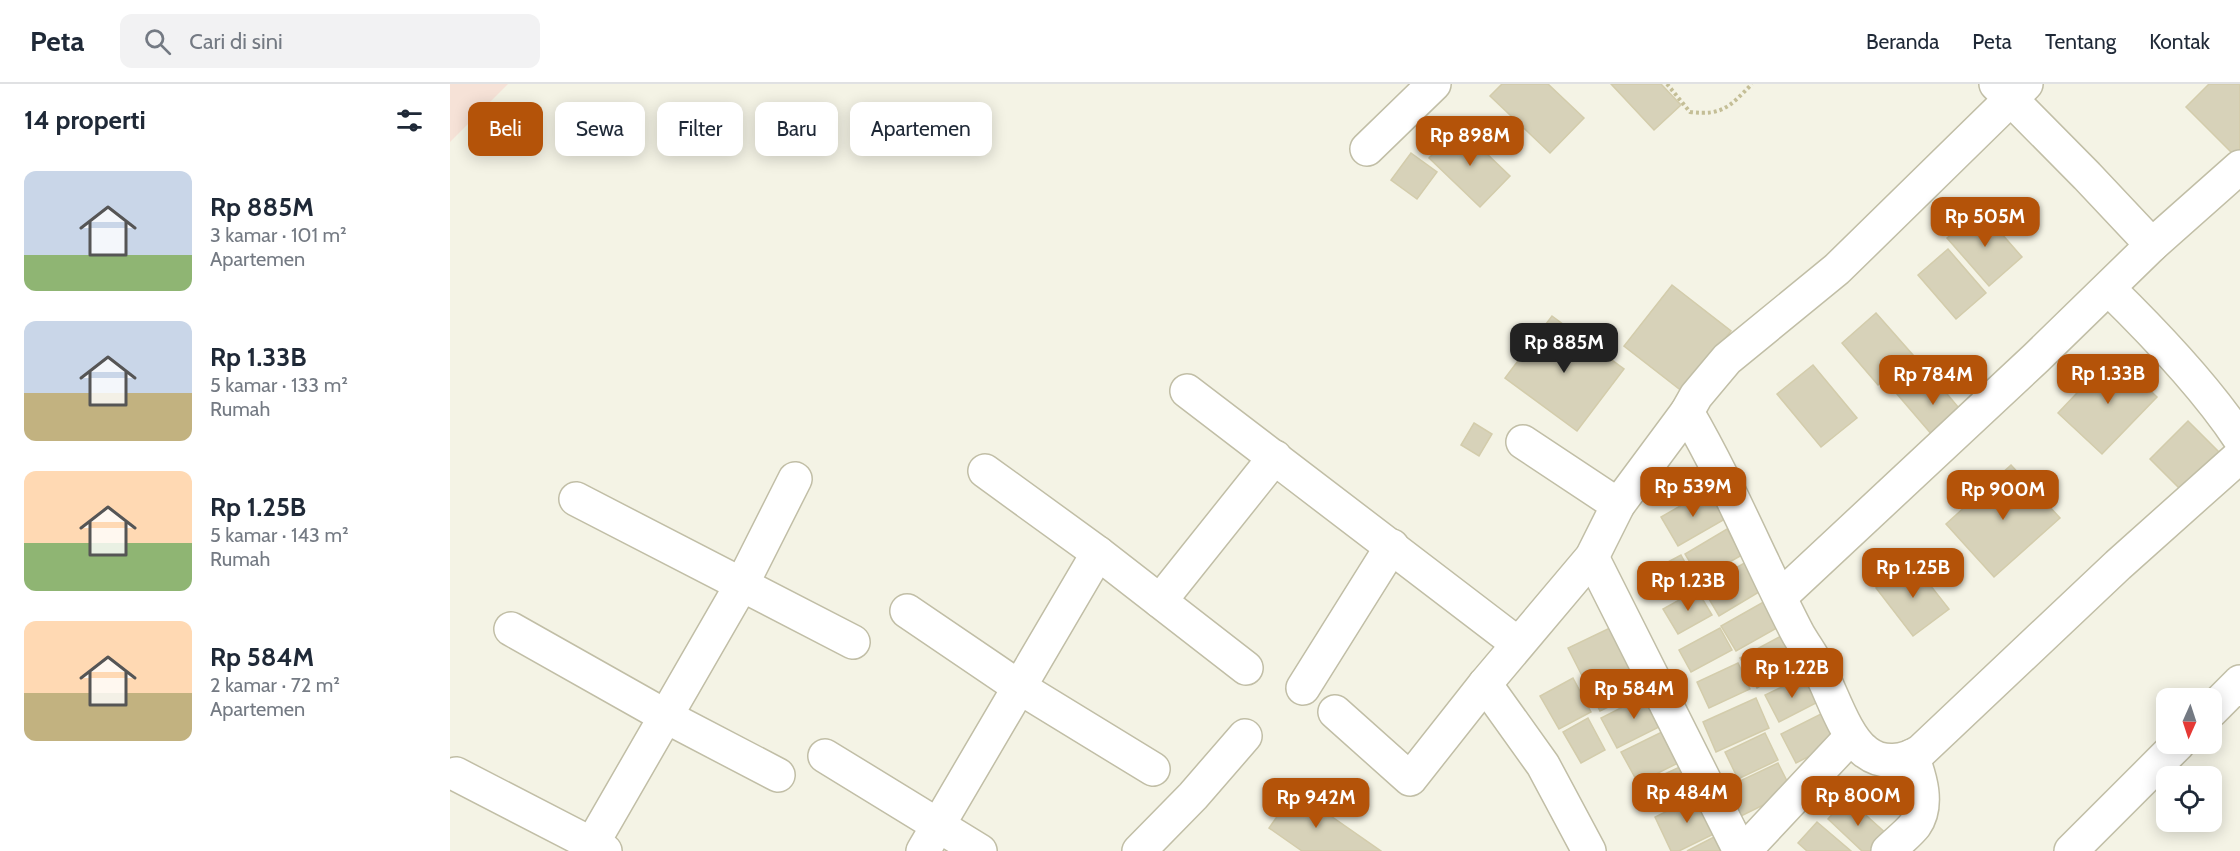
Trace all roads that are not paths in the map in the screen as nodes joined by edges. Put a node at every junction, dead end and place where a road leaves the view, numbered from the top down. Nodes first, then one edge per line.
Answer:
1 (1434, 84) edge
2 (2010, 89) edge
3 (1367, 149) dead end
4 (2240, 167) edge
5 (2151, 245) junction
6 (2109, 289) junction
7 (1187, 392) dead end
8 (1687, 412) junction
9 (2240, 440) edge
10 (1523, 442) dead end
11 (2240, 456) edge
12 (1275, 457) junction
13 (986, 471) dead end
14 (795, 478) dead end
15 (576, 500) dead end
16 (1618, 505) junction
17 (1392, 546) junction
18 (1098, 553) junction
19 (1592, 557) junction
20 (742, 584) junction
21 (1780, 597) junction
22 (1160, 601) junction
23 (907, 611) dead end
24 (511, 629) dead end
25 (853, 642) dead end
26 (1518, 644) junction
27 (1246, 668) dead end
28 (2240, 682) edge
29 (1485, 684) junction
30 (1019, 687) junction
31 (1303, 688) dead end
32 (2222, 700) edge
33 (1335, 712) dead end
34 (667, 717) junction
35 (1245, 736) dead end
36 (1850, 738) junction
37 (2168, 754) edge
38 (825, 756) dead end
39 (1912, 756) junction
40 (1153, 770) dead end
41 (456, 774) dead end
42 (778, 775) dead end
43 (930, 838) edge
44 (595, 849) edge
45 (980, 851) edge
46 (1139, 851) edge
47 (1589, 851) edge
48 (1742, 851) edge
49 (1888, 851) edge
50 (2071, 851) edge

1 - 3 street
2 - 5 street
2 - 8 street
4 - 5 street
5 - 6 street
6 - 9 street
6 - 21 street
7 - 12 street
8 - 16 street
8 - 21 street
10 - 16 street
11 - 39 street
12 - 17 street
12 - 22 street
13 - 18 street
14 - 20 street
15 - 20 street
16 - 19 street
17 - 26 street
17 - 31 street
18 - 22 street
18 - 30 street
19 - 26 street
19 - 48 street
20 - 25 street
20 - 34 street
21 - 36 street
22 - 27 street
23 - 30 street
24 - 34 street
26 - 29 street
28 - 32 street
29 - 33 street
29 - 47 street
30 - 40 street
30 - 43 street
34 - 42 street
34 - 44 street
35 - 46 street
36 - 39 street
36 - 48 street
37 - 50 street
38 - 43 street
39 - 49 street
41 - 44 street
43 - 45 street

